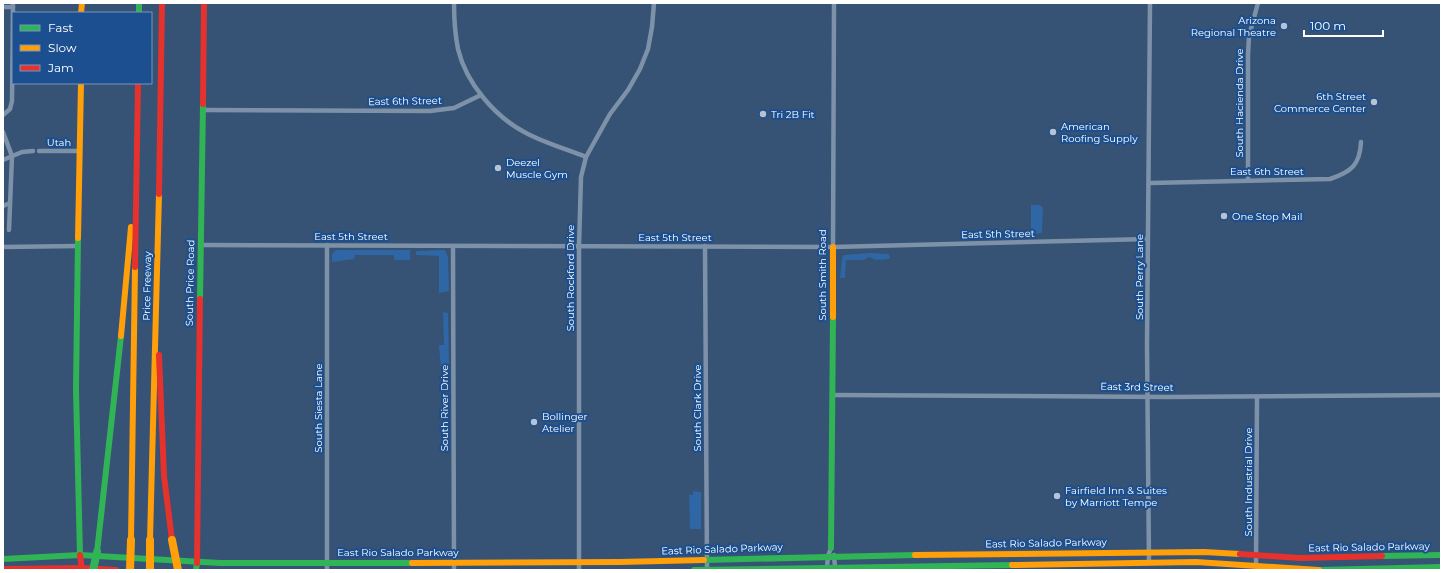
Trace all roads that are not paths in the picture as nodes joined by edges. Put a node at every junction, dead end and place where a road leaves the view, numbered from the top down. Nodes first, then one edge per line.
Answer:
1 (162, 3) edge
2 (204, 3) edge
3 (454, 3) edge
4 (654, 3) edge
5 (834, 3) edge
6 (1150, 3) edge
7 (1258, 3) edge
8 (12, 5) edge
9 (3, 7) edge
10 (80, 84) edge
11 (138, 84) edge
12 (481, 95) junction
13 (202, 110) junction
14 (3, 115) edge
15 (3, 132) edge
16 (1361, 142) dead end
17 (33, 151) dead end
18 (39, 151) dead end
19 (79, 151) junction
20 (12, 156) junction
21 (586, 157) junction
22 (3, 160) edge
23 (136, 178) junction
24 (1248, 180) junction
25 (1150, 182) junction
26 (10, 203) junction
27 (3, 206) edge
28 (9, 230) dead end
29 (1148, 240) junction
30 (201, 245) junction
31 (78, 246) junction
32 (327, 246) junction
33 (453, 246) junction
34 (579, 246) junction
35 (705, 246) junction
36 (832, 246) junction
37 (3, 247) edge
38 (156, 334) junction
39 (832, 395) junction
40 (1441, 395) edge
41 (1148, 397) junction
42 (1257, 397) junction
43 (172, 540) junction
44 (1149, 552) junction
45 (831, 553) junction
46 (1256, 554) junction
47 (80, 555) junction
48 (1441, 555) edge
49 (706, 559) junction
50 (3, 560) edge
51 (1149, 563) junction
52 (327, 566) edge
53 (454, 566) edge
54 (579, 566) edge
55 (1256, 566) junction
56 (196, 567) edge
57 (831, 567) junction
58 (1441, 567) edge
59 (3, 569) edge
60 (81, 569) edge
61 (707, 569) edge
62 (94, 570) edge
63 (116, 570) edge
64 (130, 570) edge
65 (150, 570) edge
66 (175, 570) edge
67 (178, 570) edge
68 (694, 570) edge

1 - 38 main road, Price Freeway
2 - 13 main road, South Price Road
3 - 12 street
4 - 21 street, South Rockford Drive
5 - 36 street, South Smith Road
6 - 25 street, South Perry Lane
7 - 24 street, South Hacienda Drive
8 - 9 street
8 - 14 street
10 - 19 main road
11 - 23 main road, Price Freeway
12 - 13 street, East 6th Street
12 - 21 street
13 - 30 main road, South Price Road
15 - 20 street
16 - 24 street, East 6th Street
17 - 20 street, Utah
18 - 19 street, Utah
19 - 31 main road
20 - 22 street, Utah
20 - 26 street
21 - 34 street, South Rockford Drive
23 - 62 main road, bridge
23 - 64 main road, Price Freeway, bridge
24 - 25 street, East 6th Street
25 - 29 street, South Perry Lane
26 - 27 street
26 - 28 street
29 - 36 street, East 5th Street
29 - 41 street, South Perry Lane
30 - 32 street, East 5th Street
30 - 56 main road, South Price Road
31 - 37 street
31 - 47 main road
32 - 33 street, East 5th Street
32 - 52 street, South Siesta Lane
33 - 34 street, East 5th Street
33 - 53 street, South River Drive
34 - 35 street, East 5th Street
34 - 54 street, South Rockford Drive
35 - 36 street, East 5th Street
35 - 49 street, South Clark Drive
36 - 39 main road, South Smith Road
38 - 43 main road
38 - 65 main road, Price Freeway, bridge
39 - 41 street, East 3rd Street
39 - 45 main road, South Smith Road
40 - 42 street, East 3rd Street
41 - 42 street, East 3rd Street
41 - 44 street, South Perry Lane
42 - 46 street, South Industrial Drive
43 - 66 main road, bridge
43 - 67 main road, bridge
44 - 45 main road, East Rio Salado Parkway
44 - 46 main road, East Rio Salado Parkway
44 - 51 street, South Perry Lane
45 - 49 main road, East Rio Salado Parkway
45 - 57 street, South Smith Road
45 - 57 street, South Smith Road
46 - 48 main road, East Rio Salado Parkway
46 - 55 street, South Industrial Drive
47 - 50 main road, East Rio Salado Parkway
47 - 56 main road, East Rio Salado Parkway
47 - 60 main road
49 - 54 main road, East Rio Salado Parkway
49 - 61 street, South Clark Drive
51 - 55 main road, East Rio Salado Parkway
51 - 57 main road, East Rio Salado Parkway
52 - 53 main road, East Rio Salado Parkway
52 - 56 main road, East Rio Salado Parkway
53 - 54 main road, East Rio Salado Parkway
55 - 58 main road, East Rio Salado Parkway
57 - 61 main road, East Rio Salado Parkway
59 - 60 main road
60 - 63 main road
61 - 68 main road, East Rio Salado Parkway

